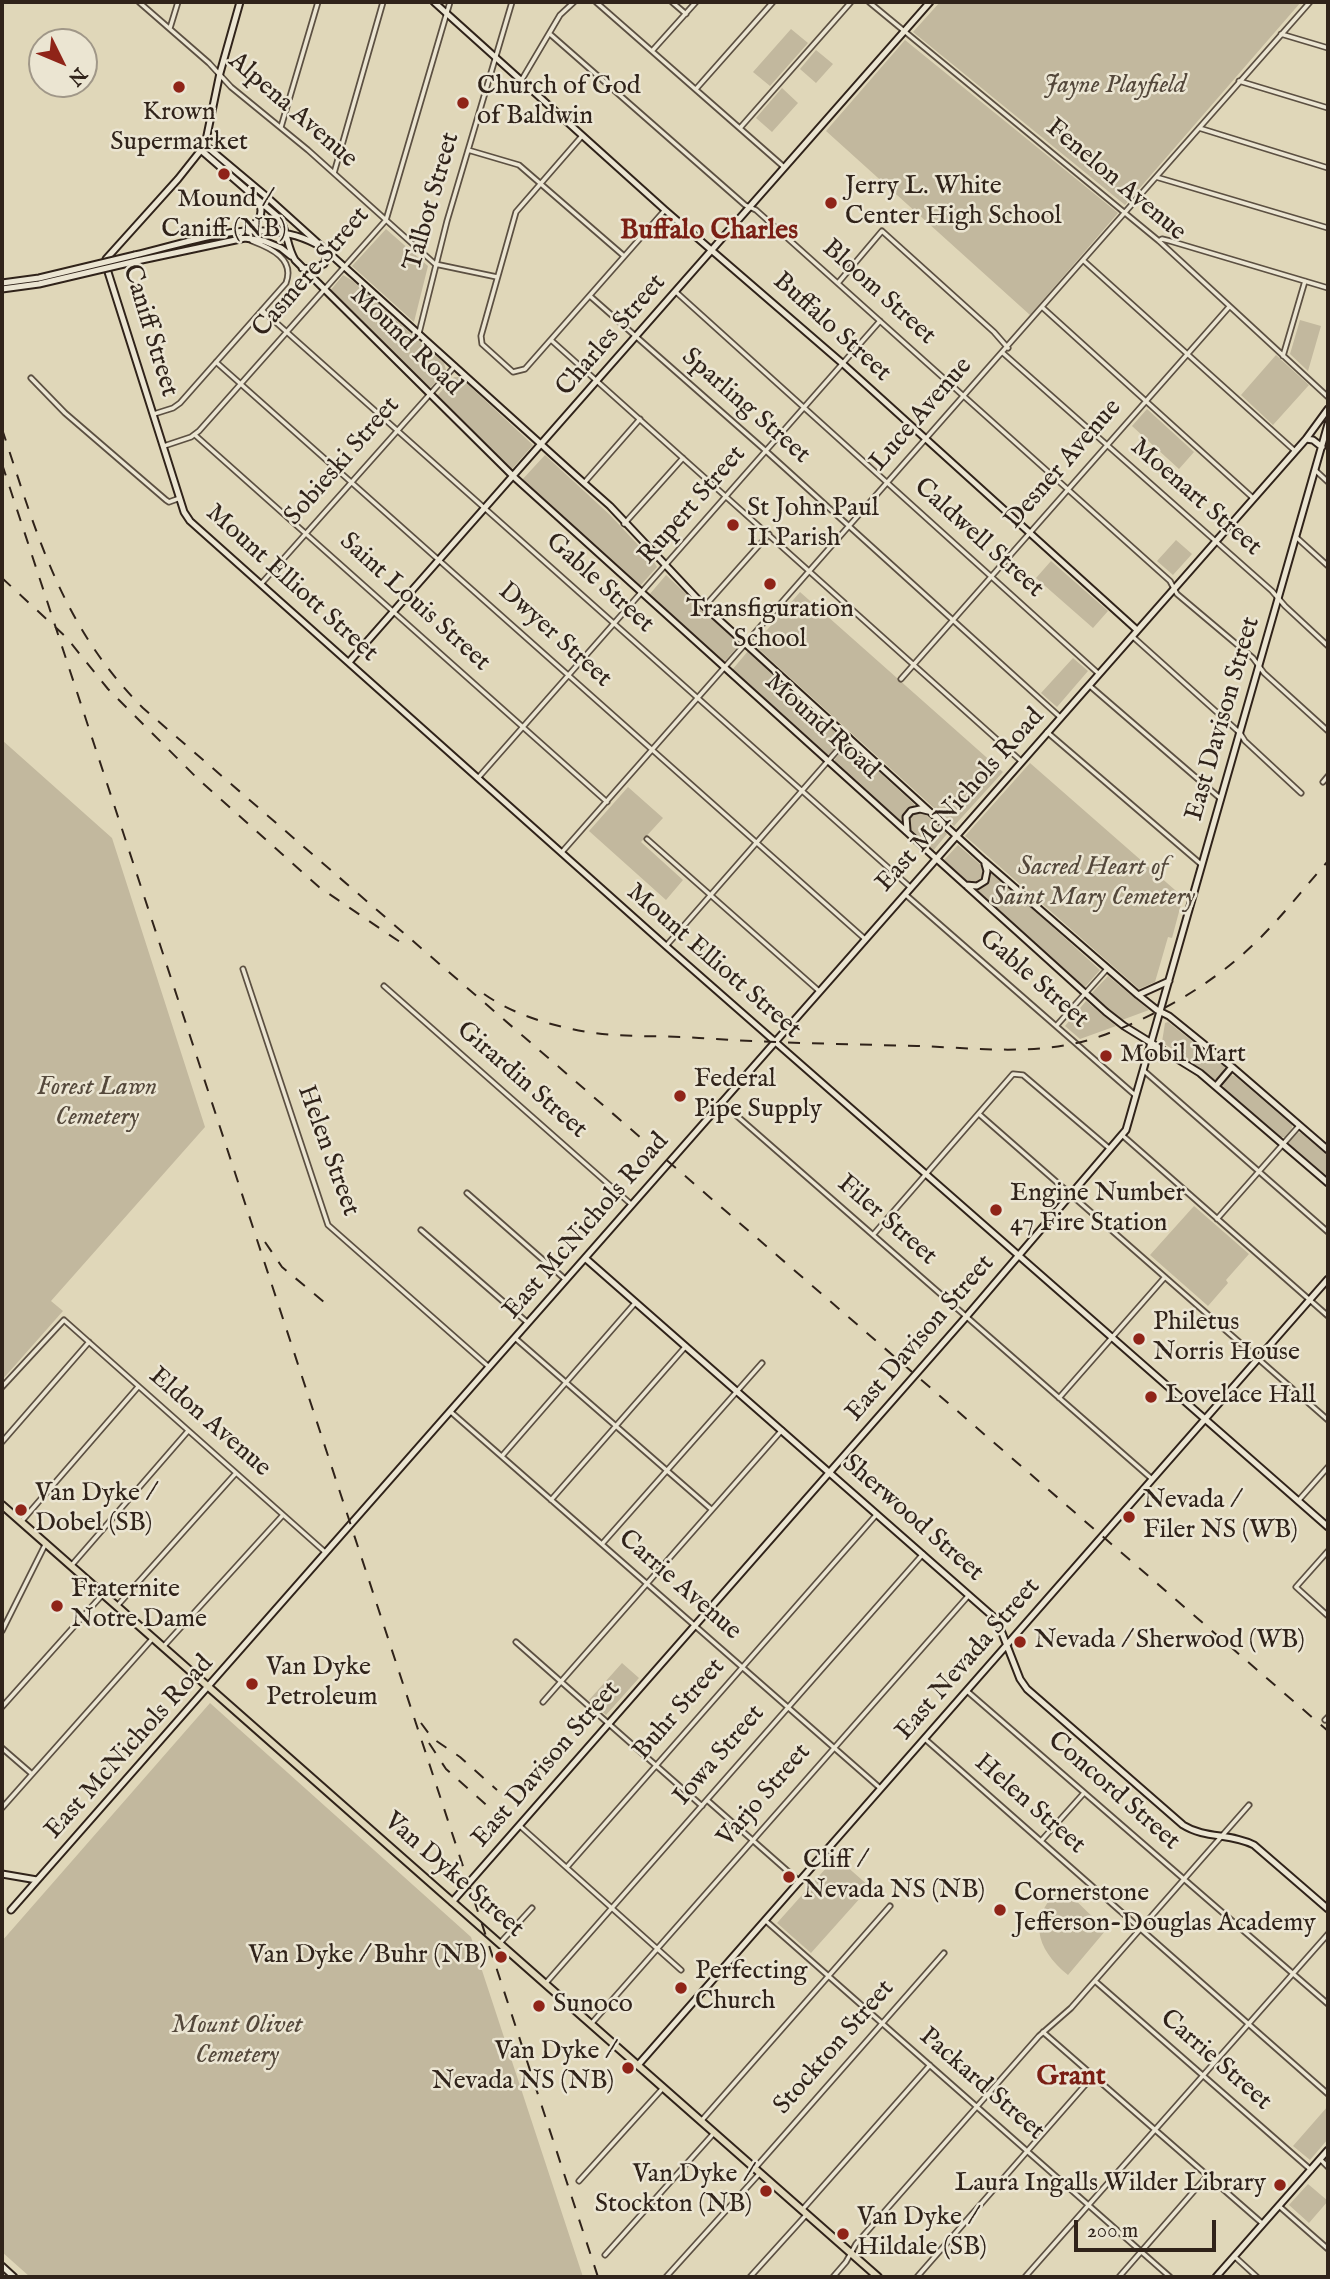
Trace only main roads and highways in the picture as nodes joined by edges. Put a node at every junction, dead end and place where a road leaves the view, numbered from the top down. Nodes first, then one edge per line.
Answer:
1 (240, 2) edge
2 (434, 2) edge
3 (930, 2) edge
4 (203, 148) junction
5 (257, 198) junction
6 (238, 231) junction
7 (287, 235) junction
8 (325, 249) junction
9 (713, 250) junction
10 (136, 258) junction
11 (295, 260) junction
12 (302, 268) junction
13 (2, 283) edge
14 (2, 289) edge
15 (1328, 410) edge
16 (1328, 424) edge
17 (1306, 439) junction
18 (542, 446) junction
19 (1322, 447) junction
20 (514, 477) junction
21 (180, 498) joint
22 (1137, 630) junction
23 (349, 662) junction
24 (931, 812) junction
25 (908, 832) junction
26 (956, 835) junction
27 (936, 858) junction
28 (984, 861) junction
29 (966, 885) junction
30 (1169, 981) junction
31 (1138, 995) junction
32 (1161, 1013) junction
33 (775, 1042) junction
34 (1152, 1043) junction
35 (1232, 1067) junction
36 (1216, 1086) junction
37 (1328, 1150) edge
38 (1328, 1183) edge
39 (1018, 1256) junction
40 (585, 1258) junction
41 (1328, 1279) edge
42 (1205, 1419) junction
43 (830, 1472) junction
44 (2, 1504) edge
45 (1328, 1527) edge
46 (1008, 1645) junction
47 (209, 1687) junction
48 (2, 1874) edge
49 (31, 1882) junction
50 (453, 1902) junction
51 (1328, 1909) edge
52 (11, 1910) dead end
53 (638, 2065) junction
54 (1328, 2150) edge
55 (2, 2266) edge
56 (14, 2277) edge
57 (878, 2277) edge
58 (1216, 2277) edge

1 - 4 main road, Caniff Street
2 - 9 main road, Buffalo Street
3 - 9 main road, Charles Street
4 - 5 main road, Mound Road
4 - 8 main road, Mound Road
4 - 21 main road, Caniff Street
5 - 6 main road
5 - 7 main road, Mound Road
6 - 7 main road
6 - 10 main road
7 - 8 main road
7 - 11 main road, Mound Road
8 - 12 main road
8 - 18 main road, Mound Road
9 - 18 main road, Charles Street
9 - 22 main road, Buffalo Street
10 - 11 main road
10 - 13 main road, bridge
10 - 14 main road, bridge
11 - 12 main road, Mound Road
12 - 20 main road, Mound Road
15 - 17 main road, East McNichols Road
16 - 19 main road, East Davison Street
17 - 19 main road
17 - 22 main road, East McNichols Road
18 - 20 main road, Charles Street
18 - 24 main road, Mound Road
19 - 30 main road, East Davison Street
20 - 23 main road, Charles Street
20 - 25 main road, Mound Road
21 - 23 main road, Mount Elliott Street
22 - 26 main road, East McNichols Road
23 - 33 main road, Mount Elliott Street
24 - 25 main road
24 - 26 main road, Mound Road
25 - 27 main road, Mound Road
26 - 27 main road, East McNichols Road
26 - 28 main road, Mound Road
27 - 29 main road, Mound Road
27 - 33 main road, East McNichols Road
28 - 29 main road
28 - 31 main road, Mound Road
29 - 34 main road, Mound Road
30 - 31 main road
30 - 32 main road, East Davison Street
31 - 32 main road, Mound Road
32 - 34 main road, East Davison Street
32 - 35 main road, Mound Road
33 - 39 main road, Mount Elliott Street
33 - 40 main road, East McNichols Road
34 - 36 main road, Mound Road
34 - 39 main road, East Davison Street
35 - 36 main road
35 - 37 main road, Mound Road
36 - 38 main road, Mound Road
39 - 42 main road, Mount Elliott Street
39 - 43 main road, East Davison Street
40 - 43 main road, Sherwood Street
40 - 47 main road, East McNichols Road
41 - 42 main road, East Nevada Street
42 - 45 main road, Mount Elliott Street
42 - 46 main road, East Nevada Street
43 - 46 main road, Sherwood Street
43 - 50 main road, East Davison Street
44 - 47 main road, Van Dyke Street
46 - 51 main road, Sherwood Street
46 - 53 main road, East Nevada Street
47 - 49 main road, East McNichols Road
47 - 50 main road, Van Dyke Street
48 - 49 main road
49 - 52 main road, East McNichols Road
50 - 53 main road, Van Dyke Street
53 - 57 main road, Van Dyke Street
54 - 58 main road
55 - 56 main road

